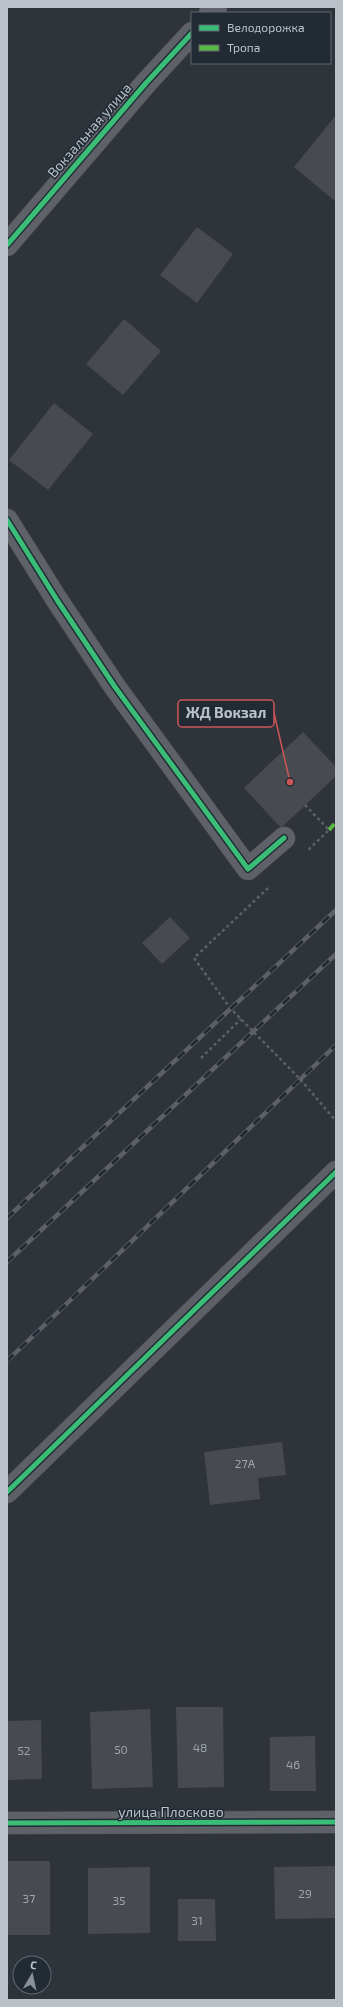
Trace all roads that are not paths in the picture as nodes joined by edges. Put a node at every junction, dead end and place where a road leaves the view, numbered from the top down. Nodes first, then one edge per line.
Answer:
1 (191, 33) edge
2 (7, 244) edge
3 (7, 520) edge
4 (284, 838) dead end
5 (336, 1172) edge
6 (7, 1492) edge
7 (336, 1822) edge
8 (7, 1824) edge

1 - 2 street, Вокзальная улица
3 - 4 street
5 - 6 street
7 - 8 street, улица Плосково

